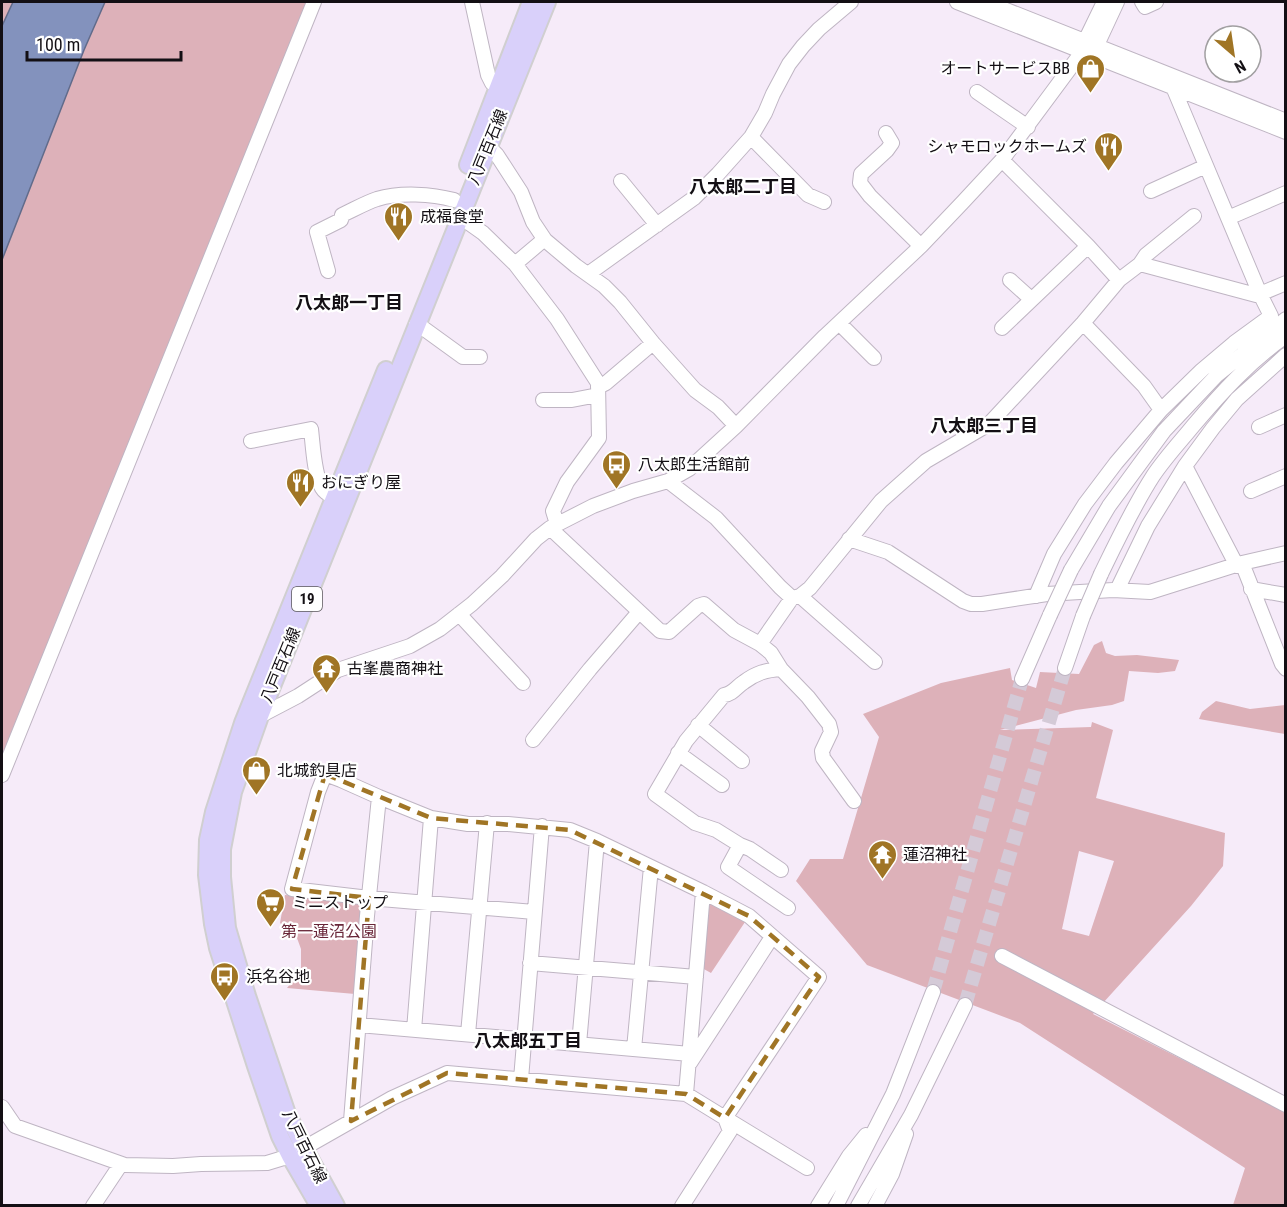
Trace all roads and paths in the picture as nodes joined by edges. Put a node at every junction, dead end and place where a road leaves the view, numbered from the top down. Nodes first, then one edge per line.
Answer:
1 (314, 2) edge
2 (472, 2) edge
3 (531, 2) edge
4 (547, 2) edge
5 (851, 2) edge
6 (957, 2) edge
7 (986, 2) edge
8 (1104, 2) edge
9 (1117, 2) edge
10 (1142, 2) edge
11 (1156, 2) edge
12 (1088, 46) junction
13 (498, 87) junction
14 (1173, 87) junction
15 (977, 92) dead end
16 (1286, 121) edge
17 (1028, 127) junction
18 (1286, 132) edge
19 (886, 133) dead end
20 (751, 137) junction
21 (488, 146) junction
22 (1002, 160) junction
23 (1206, 166) junction
24 (621, 181) dead end
25 (1151, 191) dead end
26 (1286, 193) edge
27 (824, 202) dead end
28 (457, 208) junction
29 (1194, 216) dead end
30 (1228, 218) junction
31 (657, 225) junction
32 (545, 240) junction
33 (921, 246) junction
34 (1088, 246) junction
35 (515, 264) junction
36 (1140, 264) junction
37 (328, 271) dead end
38 (588, 274) junction
39 (1010, 280) dead end
40 (1119, 280) junction
41 (1286, 283) edge
42 (1260, 294) junction
43 (1031, 299) junction
44 (1286, 319) edge
45 (839, 323) junction
46 (1083, 323) junction
47 (416, 325) junction
48 (1002, 328) dead end
49 (653, 343) junction
50 (1284, 345) edge
51 (480, 357) dead end
52 (874, 358) dead end
53 (598, 391) junction
54 (543, 400) dead end
55 (1161, 410) junction
56 (1286, 415) edge
57 (736, 426) junction
58 (1259, 427) dead end
59 (251, 441) dead end
60 (1185, 466) junction
61 (1286, 476) edge
62 (668, 481) junction
63 (1251, 491) dead end
64 (334, 498) junction
65 (553, 526) junction
66 (849, 539) junction
67 (1286, 553) edge
68 (1240, 565) junction
69 (1251, 589) junction
70 (1117, 590) junction
71 (1286, 595) edge
72 (1036, 596) junction
73 (796, 597) junction
74 (639, 612) junction
75 (459, 614) junction
76 (760, 644) junction
77 (875, 662) dead end
78 (1065, 668) tunnel mouth
79 (781, 669) junction
80 (1286, 669) edge
81 (1022, 679) tunnel mouth
82 (523, 683) dead end
83 (260, 716) junction
84 (243, 723) junction
85 (698, 725) junction
86 (533, 740) dead end
87 (678, 753) junction
88 (742, 761) dead end
89 (2, 775) edge
90 (722, 785) dead end
91 (379, 797) junction
92 (854, 801) dead end
93 (431, 818) junction
94 (487, 823) junction
95 (542, 826) junction
96 (597, 841) junction
97 (740, 845) junction
98 (651, 867) junction
99 (781, 870) dead end
100 (703, 892) junction
101 (369, 898) junction
102 (424, 903) junction
103 (479, 907) junction
104 (788, 908) dead end
105 (534, 912) junction
106 (772, 937) junction
107 (1002, 956) dead end
108 (530, 963) junction
109 (586, 968) junction
110 (641, 972) junction
111 (696, 977) junction
112 (933, 992) tunnel mouth
113 (965, 1005) tunnel mouth
114 (359, 1025) junction
115 (414, 1030) junction
116 (468, 1034) junction
117 (524, 1039) junction
118 (579, 1044) junction
119 (634, 1049) junction
120 (689, 1059) junction
121 (521, 1079) junction
122 (686, 1094) junction
123 (1286, 1105) edge
124 (2, 1107) edge
125 (883, 1115) junction
126 (911, 1115) junction
127 (725, 1118) junction
128 (351, 1121) junction
129 (297, 1152) junction
130 (121, 1164) junction
131 (807, 1168) dead end
132 (93, 1206) edge
133 (319, 1206) edge
134 (336, 1206) edge
135 (682, 1206) edge
136 (818, 1206) edge
137 (836, 1206) edge
138 (858, 1206) edge
139 (875, 1206) edge

1 - 89 street
2 - 13 street
3 - 13 main road, 八戸百石線 / 19
4 - 21 main road, 八戸百石線 / 19
5 - 20 street
6 - 12 street
7 - 12 street
8 - 12 street
9 - 12 street
10 - 11 street
12 - 14 street
12 - 16 street
12 - 17 street
13 - 28 main road, 八戸百石線 / 19
14 - 18 street
14 - 23 street
15 - 17 street
17 - 22 street
19 - 33 street
20 - 27 street
20 - 31 street
21 - 28 main road, 八戸百石線 / 19
21 - 32 street
22 - 33 street
22 - 34 street
23 - 25 street
23 - 30 street
24 - 31 street
26 - 30 street
28 - 35 street
28 - 37 street
28 - 47 main road, 八戸百石線 / 19
28 - 64 main road, 八戸百石線 / 19
29 - 36 street
30 - 42 street
31 - 38 street
32 - 35 street
32 - 38 street
33 - 45 street
34 - 40 street
34 - 43 street
35 - 53 street
36 - 40 street
36 - 42 street
38 - 49 street
39 - 43 street
40 - 46 street
41 - 42 street
42 - 55 street
43 - 48 street
44 - 81 street, bridge
45 - 52 street
45 - 57 street
46 - 55 street
46 - 66 street
47 - 51 street
47 - 83 main road, 八戸百石線 / 19
49 - 53 street
49 - 57 street
50 - 60 street
50 - 78 street, bridge
53 - 54 street
53 - 65 street
55 - 72 street
56 - 58 street
57 - 62 street
59 - 64 street
60 - 68 street
60 - 70 street
61 - 63 street
62 - 65 street
62 - 73 street
64 - 84 main road, 八戸百石線 / 19
65 - 74 street
65 - 75 street
66 - 72 street
66 - 73 street
67 - 68 street
68 - 69 street
68 - 70 street
69 - 71 street
69 - 80 street
70 - 72 street
73 - 76 street
73 - 77 street
74 - 76 street
74 - 86 street
75 - 82 street
75 - 83 street
76 - 79 street
79 - 85 street
79 - 92 street
83 - 84 street
83 - 129 main road, 八戸百石線 / 19
84 - 129 main road, 八戸百石線 / 19
85 - 87 street
85 - 88 street
87 - 90 street
87 - 97 street
91 - 93 street
91 - 101 street
91 - 101 street
93 - 94 street
93 - 102 street
94 - 95 street
94 - 103 street
95 - 96 street
95 - 105 street
96 - 98 street
96 - 109 street
97 - 99 street
97 - 104 street
98 - 100 street
98 - 110 street
100 - 106 street
100 - 111 street
101 - 102 street
101 - 114 street
102 - 103 street
102 - 115 street
103 - 105 street
103 - 116 street
105 - 108 street
106 - 120 street
106 - 127 street
107 - 123 street
108 - 109 street
108 - 117 street
109 - 110 street
109 - 118 street
110 - 111 street
110 - 119 street
111 - 120 street
112 - 125 street
113 - 126 street
114 - 115 street
114 - 128 street
115 - 116 street
116 - 117 street
117 - 118 street
117 - 121 street
118 - 119 street
119 - 120 street
120 - 122 street
121 - 122 street
121 - 128 street
122 - 127 street
124 - 130 street
125 - 136 street
125 - 137 street
126 - 138 street
126 - 139 street
127 - 131 street
127 - 135 street
128 - 129 street
129 - 130 street
129 - 133 main road, 八戸百石線 / 19
129 - 134 main road, 八戸百石線 / 19
130 - 132 street

